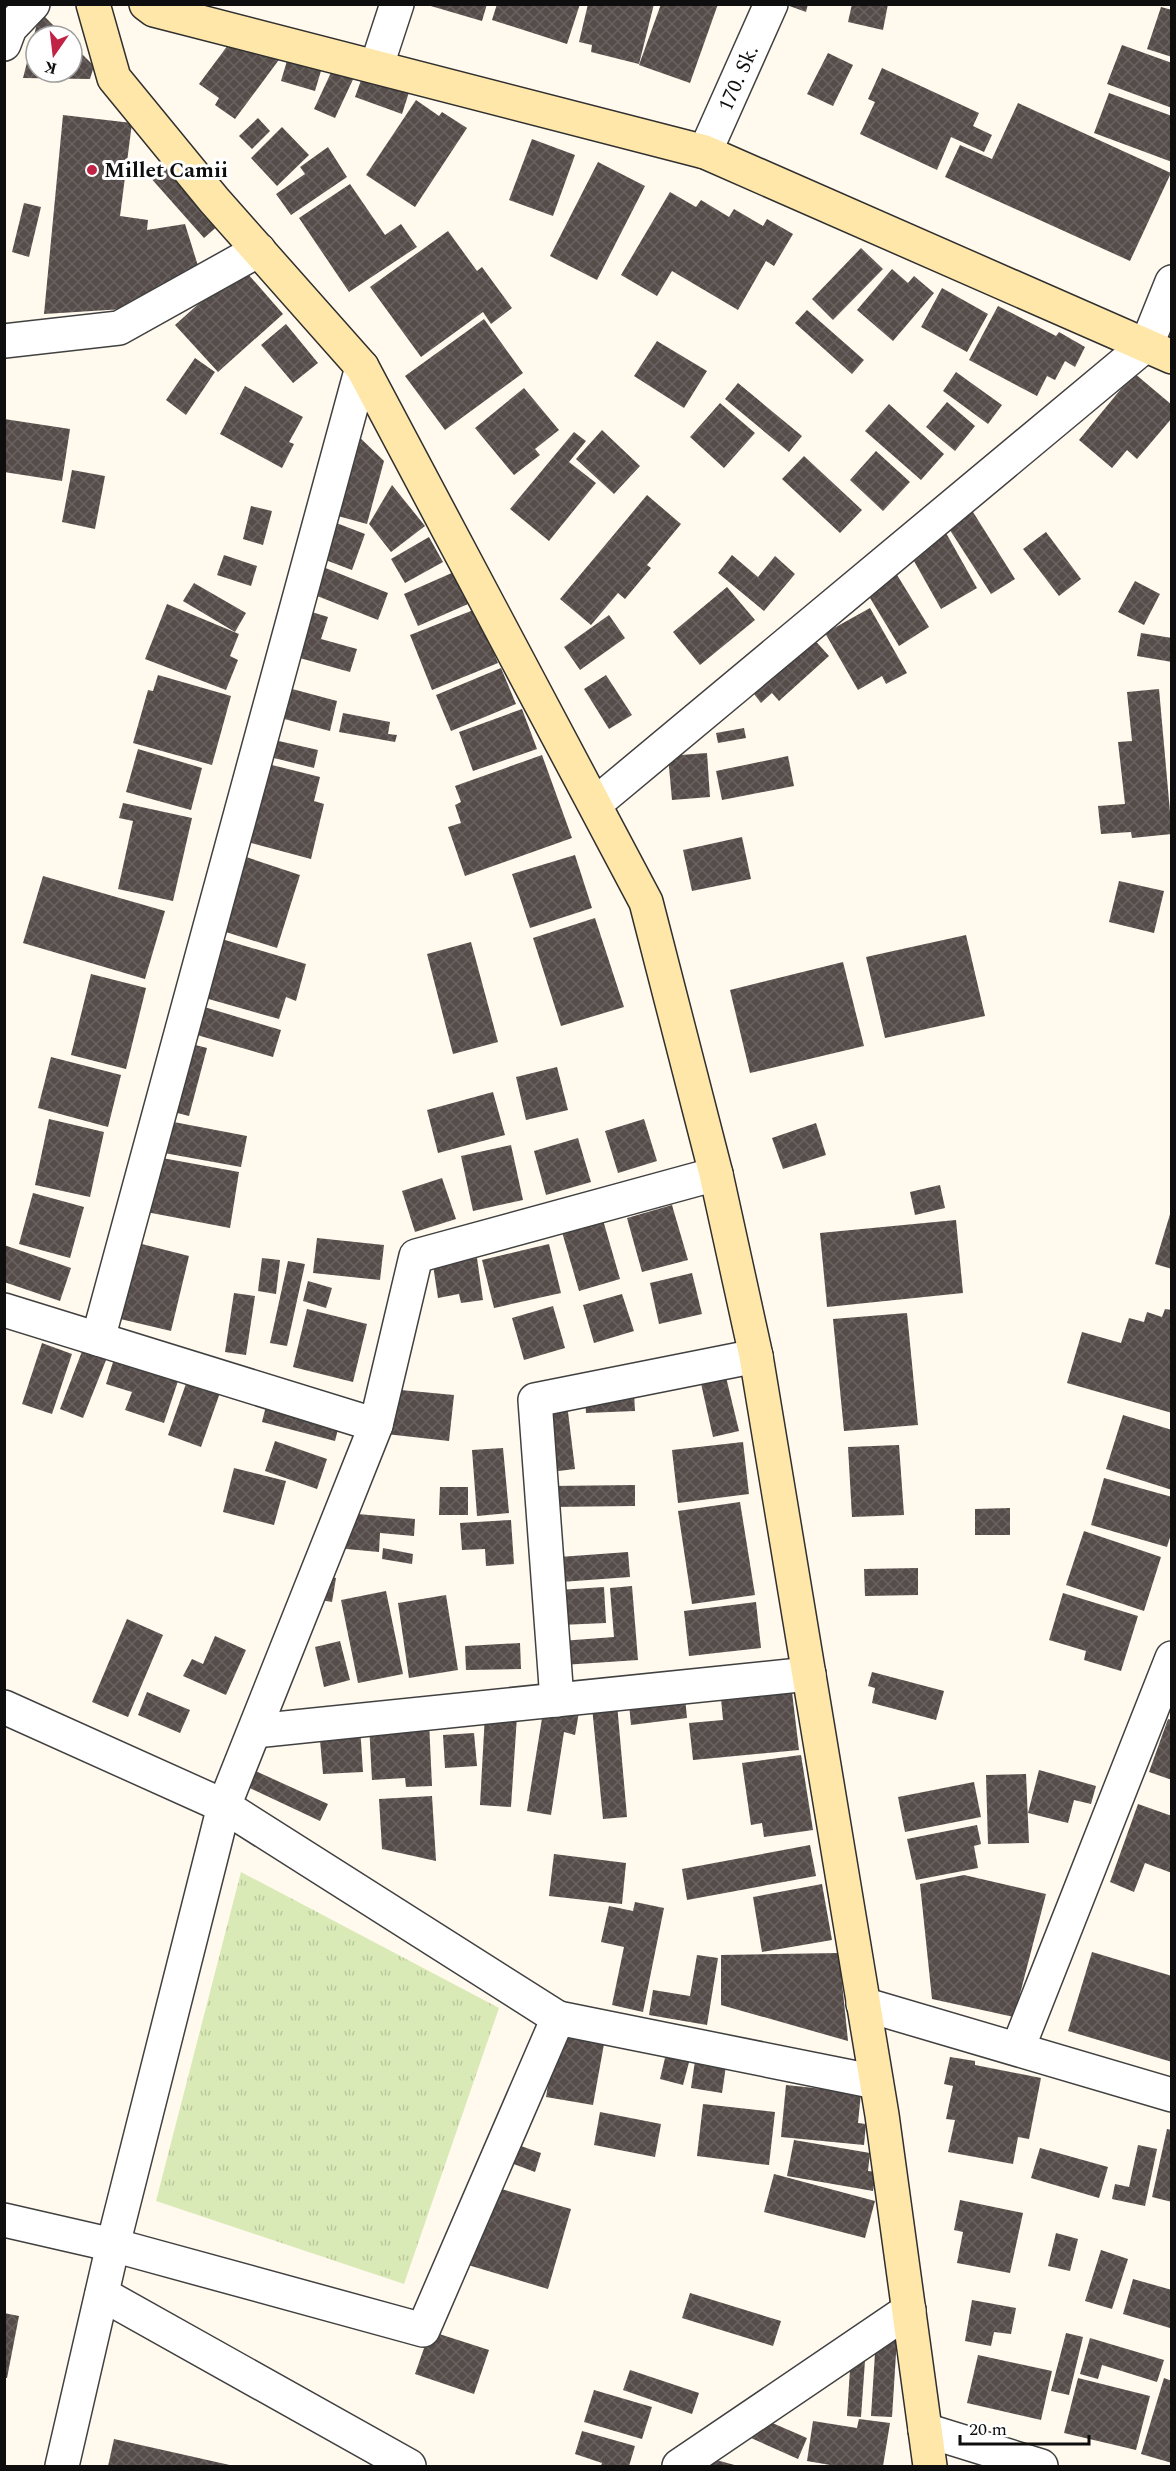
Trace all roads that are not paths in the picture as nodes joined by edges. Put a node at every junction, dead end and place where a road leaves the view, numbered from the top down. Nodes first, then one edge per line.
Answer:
1 (33, 4) edge
2 (93, 4) edge
3 (146, 4) edge
4 (397, 4) edge
5 (771, 4) edge
6 (4, 44) edge
7 (377, 65) junction
8 (705, 152) junction
9 (259, 250) junction
10 (1172, 282) edge
11 (4, 341) edge
12 (1159, 351) edge
13 (362, 367) junction
14 (595, 804) junction
15 (716, 1174) junction
16 (4, 1310) edge
17 (98, 1339) junction
18 (756, 1356) junction
19 (376, 1425) junction
20 (1172, 1658) edge
21 (809, 1674) junction
22 (557, 1700) junction
23 (4, 1707) edge
24 (255, 1731) junction
25 (225, 1806) junction
26 (863, 2004) junction
27 (558, 2018) junction
28 (1018, 2048) junction
29 (876, 2082) junction
30 (1172, 2095) edge
31 (4, 2220) edge
32 (113, 2245) junction
33 (102, 2294) junction
34 (909, 2310) junction
35 (926, 2430) junction
36 (62, 2466) edge
37 (409, 2466) edge
38 (679, 2466) edge
39 (930, 2466) edge
40 (1041, 2466) edge

1 - 6 street
2 - 9 street
3 - 7 street
4 - 7 street
5 - 8 street, 170. Sk.
7 - 8 street
8 - 12 street
9 - 11 street
9 - 13 street
10 - 12 street
12 - 14 street
13 - 14 street
13 - 17 street
14 - 15 street
15 - 18 street
15 - 19 street
16 - 17 street
17 - 19 street
18 - 21 street
18 - 22 street
19 - 24 street
20 - 28 street
21 - 22 street
21 - 26 street
22 - 24 street
23 - 25 street
24 - 25 street
25 - 27 street
25 - 32 street
26 - 28 street
26 - 29 street
27 - 29 street
27 - 32 street
28 - 30 street
29 - 34 street
31 - 32 street
32 - 33 street
33 - 36 street
33 - 37 street
34 - 35 street
34 - 38 street
35 - 39 street
35 - 40 street

